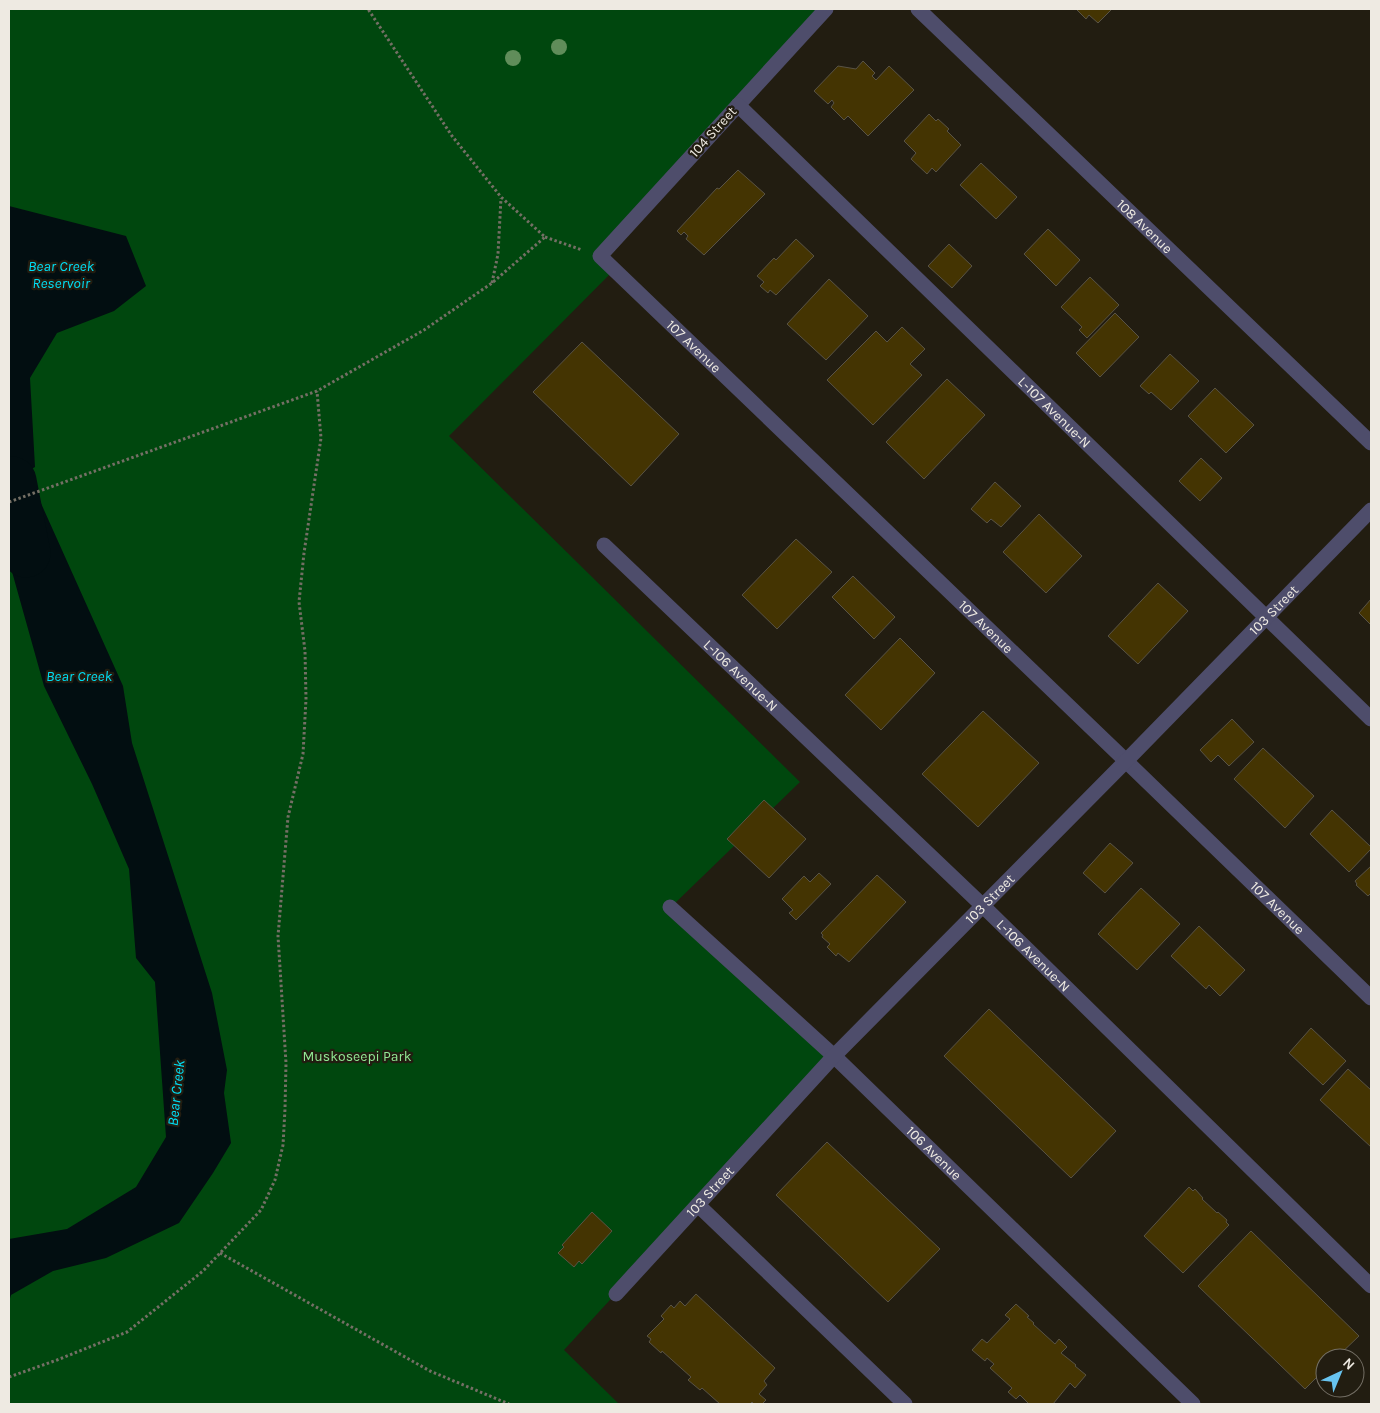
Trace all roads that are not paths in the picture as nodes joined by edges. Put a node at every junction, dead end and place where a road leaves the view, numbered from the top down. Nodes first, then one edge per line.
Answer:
1 (826, 9) edge
2 (918, 9) edge
3 (738, 105) junction
4 (600, 256) joint
5 (1371, 443) edge
6 (1371, 510) edge
7 (604, 545) dead end
8 (1267, 617) junction
9 (1371, 719) edge
10 (1126, 761) junction
11 (983, 906) junction
12 (670, 907) dead end
13 (1371, 998) edge
14 (834, 1056) junction
15 (698, 1205) junction
16 (1371, 1286) edge
17 (616, 1294) dead end
18 (905, 1404) edge
19 (1193, 1404) edge

1 - 3 street, 104 Street
2 - 5 street, 108 Avenue
3 - 4 street, 104 Street
3 - 8 street, L-107 Avenue-N
4 - 10 street, 107 Avenue
6 - 8 street, 103 Street
7 - 11 street, L-106 Avenue-N
8 - 9 street, L-107 Avenue-N
8 - 10 street, 103 Street
10 - 11 street, 103 Street
10 - 13 street, 107 Avenue
11 - 14 street, 103 Street
11 - 16 street, L-106 Avenue-N
12 - 14 street, 106 Avenue
14 - 15 street, 103 Street
14 - 19 street, 106 Avenue
15 - 17 street, 103 Street
15 - 18 street

